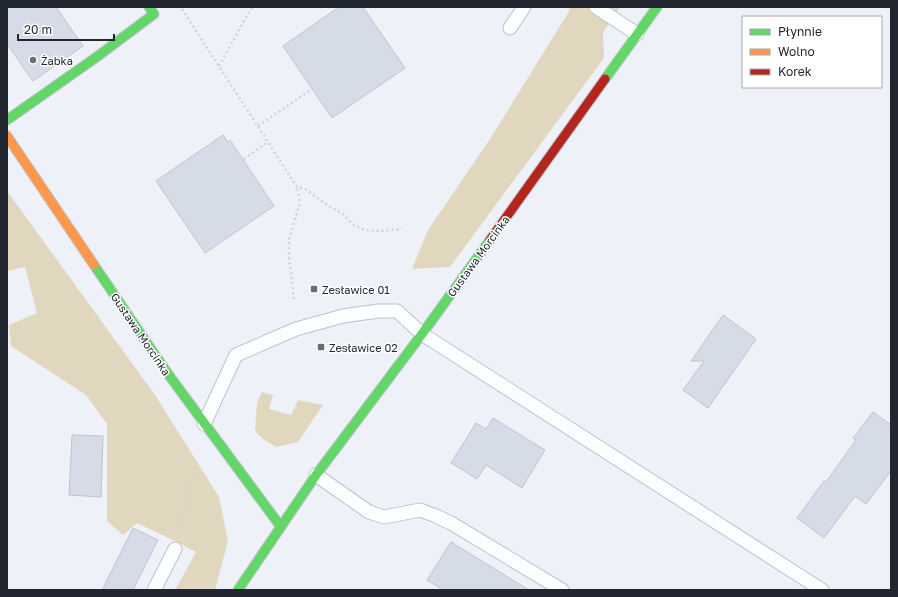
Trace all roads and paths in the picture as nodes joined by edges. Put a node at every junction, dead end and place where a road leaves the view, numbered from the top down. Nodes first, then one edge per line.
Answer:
1 (181, 7) edge
2 (254, 7) edge
3 (524, 7) edge
4 (596, 7) edge
5 (657, 7) edge
6 (156, 9) edge
7 (510, 28) dead end
8 (637, 34) junction
9 (219, 66) junction
10 (312, 89) dead end
11 (7, 120) edge
12 (258, 126) junction
13 (7, 136) edge
14 (268, 142) junction
15 (244, 160) dead end
16 (297, 187) junction
17 (402, 229) dead end
18 (294, 298) dead end
19 (422, 334) junction
20 (204, 424) junction
21 (197, 460) dead end
22 (316, 475) junction
23 (281, 527) junction
24 (174, 549) joint
25 (154, 590) edge
26 (238, 590) edge
27 (562, 590) edge
28 (822, 590) edge

1 - 9 path
2 - 9 path
3 - 7 lane
4 - 8 lane
5 - 8 street, Gustawa Morcinka
6 - 11 street
8 - 19 street, Gustawa Morcinka
9 - 12 path
10 - 12 path
12 - 14 path
13 - 20 street, Gustawa Morcinka
14 - 15 path
14 - 16 path
16 - 17 path
16 - 18 path
19 - 20 lane
19 - 22 street, Gustawa Morcinka
19 - 28 lane
20 - 23 street, Gustawa Morcinka
21 - 24 path
22 - 23 street, Gustawa Morcinka
22 - 27 lane
23 - 26 street, Gustawa Morcinka
24 - 25 lane

